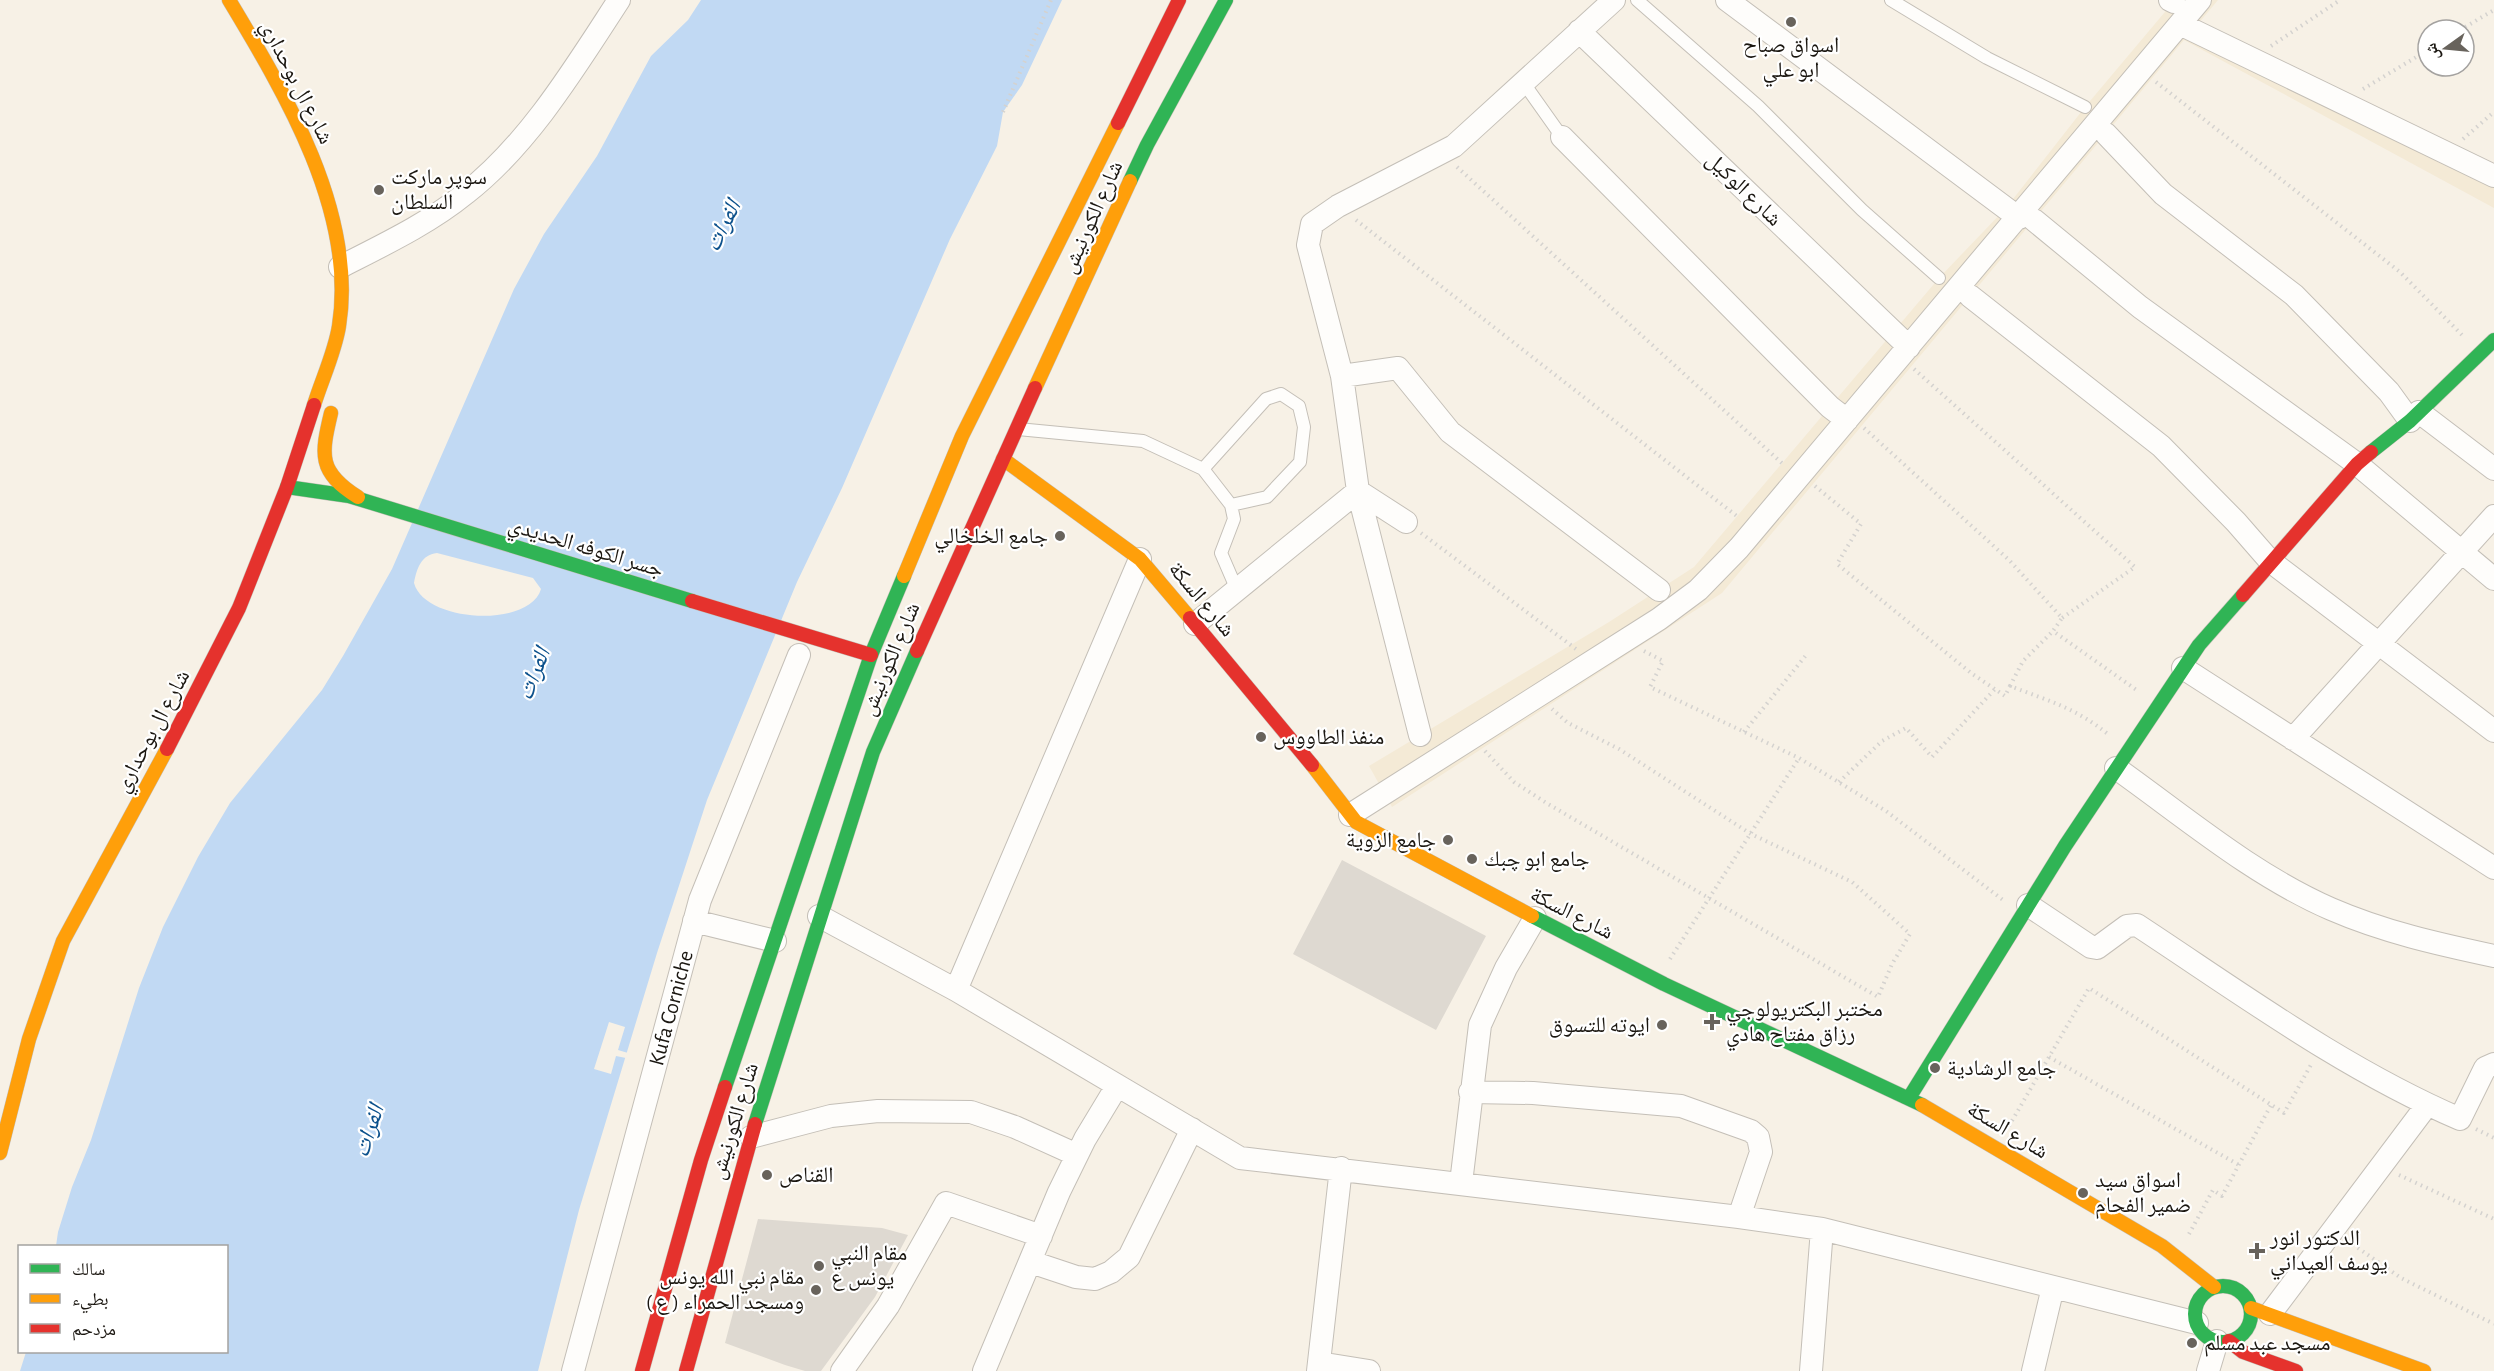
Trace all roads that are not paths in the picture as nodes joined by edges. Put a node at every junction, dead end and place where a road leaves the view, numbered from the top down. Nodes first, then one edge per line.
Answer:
1 (229, 0) edge
2 (619, 0) edge
3 (1179, 0) edge
4 (1226, 0) edge
5 (1614, 0) edge
6 (1637, 0) edge
7 (1727, 0) edge
8 (1891, 0) edge
9 (2200, 0) edge
10 (2180, 24) junction
11 (1578, 31) junction
12 (1522, 82) junction
13 (2085, 107) dead end
14 (2106, 134) dead end
15 (1562, 137) joint
16 (2494, 177) edge
17 (2026, 219) junction
18 (340, 267) junction
19 (1072, 277) dead end
20 (1088, 277) junction
21 (1939, 278) dead end
22 (1970, 296) dead end
23 (1030, 300) junction
24 (1066, 323) junction
25 (339, 327) junction
26 (1905, 352) junction
27 (2489, 353) edge
28 (1342, 376) junction
29 (339, 377) dead end
30 (334, 400) dead end
31 (2414, 417) junction
32 (1849, 418) junction
33 (1017, 429) junction
34 (1003, 459) junction
35 (2356, 464) junction
36 (1203, 469) junction
37 (2494, 469) edge
38 (287, 487) junction
39 (1358, 490) junction
40 (370, 504) junction
41 (1231, 505) junction
42 (2494, 516) edge
43 (1406, 522) road end
44 (2460, 554) junction
45 (1140, 559) junction
46 (2270, 561) junction
47 (2494, 579) edge
48 (1237, 590) junction
49 (1659, 590) dead end
50 (1196, 624) junction
51 (2378, 645) junction
52 (800, 655) dead end
53 (871, 655) junction
54 (2183, 668) junction
55 (2494, 731) edge
56 (1420, 735) dead end
57 (2293, 739) junction
58 (2122, 759) junction
59 (1350, 815) junction
60 (2494, 867) edge
61 (2026, 910) junction
62 (819, 916) junction
63 (1535, 918) junction
64 (694, 921) junction
65 (775, 941) junction
66 (2494, 956) edge
67 (956, 990) junction
68 (2494, 1064) edge
69 (1117, 1086) junction
70 (1470, 1092) junction
71 (1909, 1098) junction
72 (2427, 1105) junction
73 (1192, 1130) junction
74 (751, 1137) junction
75 (0, 1153) edge
76 (1077, 1155) junction
77 (1341, 1168) junction
78 (1461, 1183) junction
79 (1739, 1217) junction
80 (1822, 1229) junction
81 (1041, 1236) junction
82 (1031, 1262) junction
83 (2054, 1287) junction
84 (2214, 1287) junction
85 (2260, 1311) junction
86 (2197, 1323) junction
87 (2223, 1341) junction
88 (1319, 1367) edge
89 (573, 1371) edge
90 (642, 1371) edge
91 (686, 1371) edge
92 (842, 1371) edge
93 (984, 1371) edge
94 (1369, 1371) edge
95 (1811, 1371) edge
96 (2033, 1371) edge
97 (2208, 1371) edge
98 (2296, 1371) edge
99 (2424, 1371) edge

1 - 18 street, شارع ال بوحداري
2 - 18 street
3 - 23 street, شارع الكورنيش
4 - 20 street, شارع الكورنيش
5 - 11 street
6 - 21 lane
7 - 17 street
8 - 13 lane
9 - 10 street
10 - 16 street
10 - 17 street
11 - 12 street
11 - 26 street, شارع الوكيل
12 - 15 lane
12 - 28 street
14 - 31 street
15 - 32 street
17 - 26 street
17 - 35 street
18 - 25 street, شارع ال بوحداري
19 - 20 street
20 - 24 street, شارع الكورنيش
22 - 46 street
23 - 24 street
23 - 53 street, شارع الكورنيش
24 - 33 street, شارع الكورنيش
25 - 29 street, شارع ال بوحداري
25 - 38 street, شارع ال بوحداري
26 - 32 street
27 - 31 street
28 - 39 street
28 - 49 street
30 - 40 street
31 - 35 street
31 - 37 street
32 - 59 street
33 - 34 street, شارع الكورنيش
33 - 36 lane
34 - 45 street, شارع السكة
34 - 62 street, شارع الكورنيش
35 - 44 street
35 - 46 street
36 - 41 lane
36 - 41 lane
38 - 40 street, جسر الکوفه الحديدي
38 - 75 street, شارع ال بوحداري
39 - 43 street
39 - 48 street
39 - 56 street
40 - 53 street, جسر الکوفه الحديدي
41 - 48 lane
42 - 44 street
44 - 47 street
44 - 51 street
45 - 50 street, شارع السكة
45 - 67 street
46 - 51 street
46 - 54 street
48 - 50 street
50 - 59 street, شارع السكة
51 - 55 street
51 - 57 street
52 - 64 street, Kufa Corniche
53 - 65 street, شارع الكورنيش
54 - 57 street
54 - 58 street
57 - 60 street
58 - 61 street
58 - 66 street
59 - 63 street, شارع السكة
61 - 71 street
61 - 72 street
62 - 67 street
62 - 74 street, شارع الكورنيش
63 - 70 street
63 - 71 street, شارع السكة
64 - 65 street
64 - 89 street, Kufa Corniche
65 - 90 street, شارع الكورنيش
67 - 69 street
68 - 72 street
69 - 73 street
69 - 76 street
70 - 78 street
70 - 79 street
71 - 84 street, شارع السكة
72 - 85 street
73 - 77 street
73 - 82 street
74 - 76 street
74 - 91 street, شارع الكورنيش
76 - 81 street
77 - 78 street
77 - 88 street
78 - 79 street
79 - 80 street
80 - 83 street
80 - 95 street
81 - 82 street
81 - 92 street
82 - 93 street
83 - 86 street
83 - 96 street
84 - 85 street
84 - 86 street
85 - 87 street
85 - 99 street
86 - 87 street
87 - 97 street
87 - 98 street
88 - 94 street

